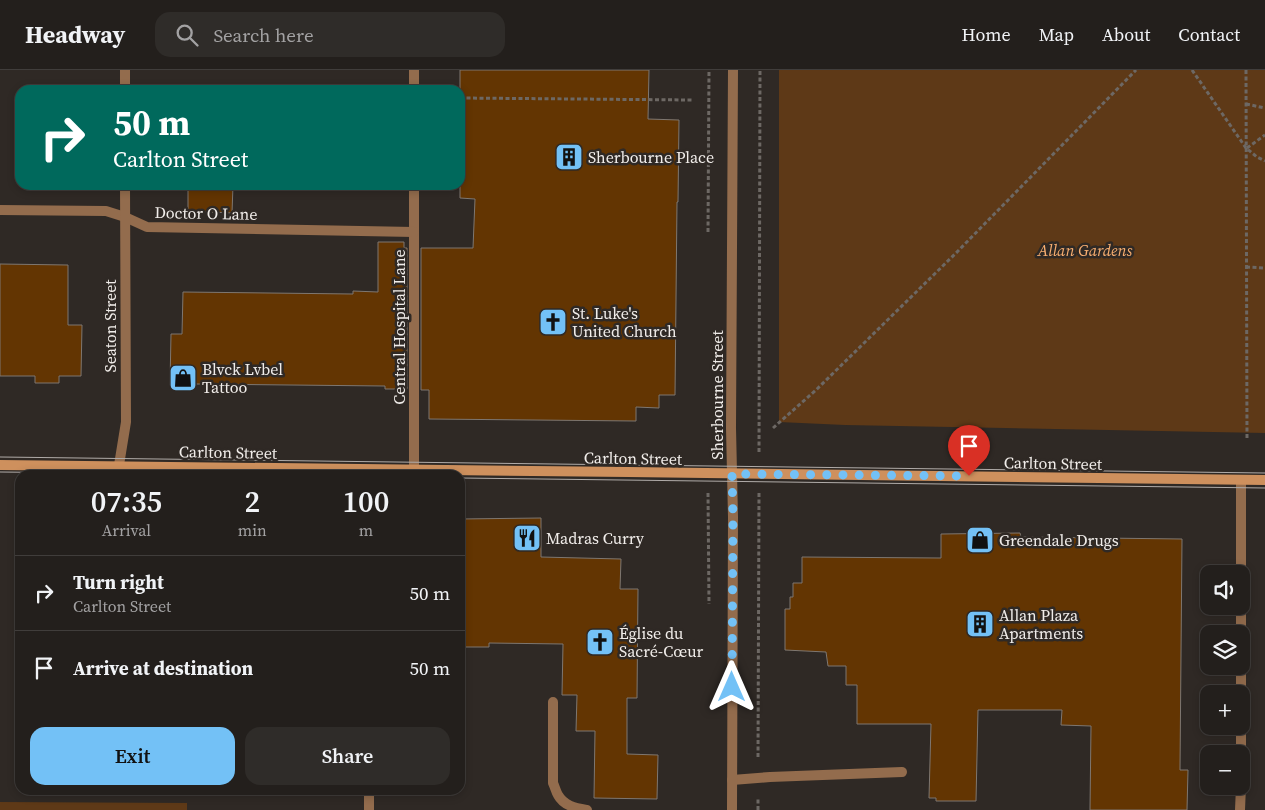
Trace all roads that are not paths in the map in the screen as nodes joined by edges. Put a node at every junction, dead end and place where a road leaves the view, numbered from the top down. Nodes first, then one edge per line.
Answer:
1 (125, 70) edge
2 (414, 70) edge
3 (733, 70) edge
4 (125, 85) edge
5 (414, 85) edge
6 (125, 190) edge
7 (414, 190) edge
8 (0, 210) edge
9 (124, 216) junction
10 (414, 232) junction
11 (0, 465) edge
12 (119, 465) junction
13 (298, 470) edge
14 (414, 470) edge
15 (465, 471) edge
16 (732, 474) junction
17 (1241, 480) junction
18 (1265, 480) edge
19 (1241, 565) edge
20 (553, 702) dead end
21 (902, 772) dead end
22 (732, 780) junction
23 (369, 795) edge
24 (1240, 795) edge
25 (369, 810) edge
26 (587, 810) edge
27 (732, 810) edge
28 (1240, 810) edge

1 - 4 street
2 - 5 street
3 - 16 street, Sherbourne Street
6 - 9 street, Seaton Street
7 - 10 street, Central Hospital Lane
8 - 9 street, Doctor O Lane
9 - 10 street, Doctor O Lane
9 - 12 street, Seaton Street
10 - 14 street, Central Hospital Lane
11 - 12 main road, Carlton Street
12 - 13 main road, Carlton Street
15 - 16 main road, Carlton Street
16 - 17 main road, Carlton Street
16 - 22 street, Sherbourne Street
17 - 18 main road, Carlton Street
17 - 19 street
20 - 26 street
21 - 22 street
22 - 27 street, Sherbourne Street
23 - 25 street
24 - 28 street

